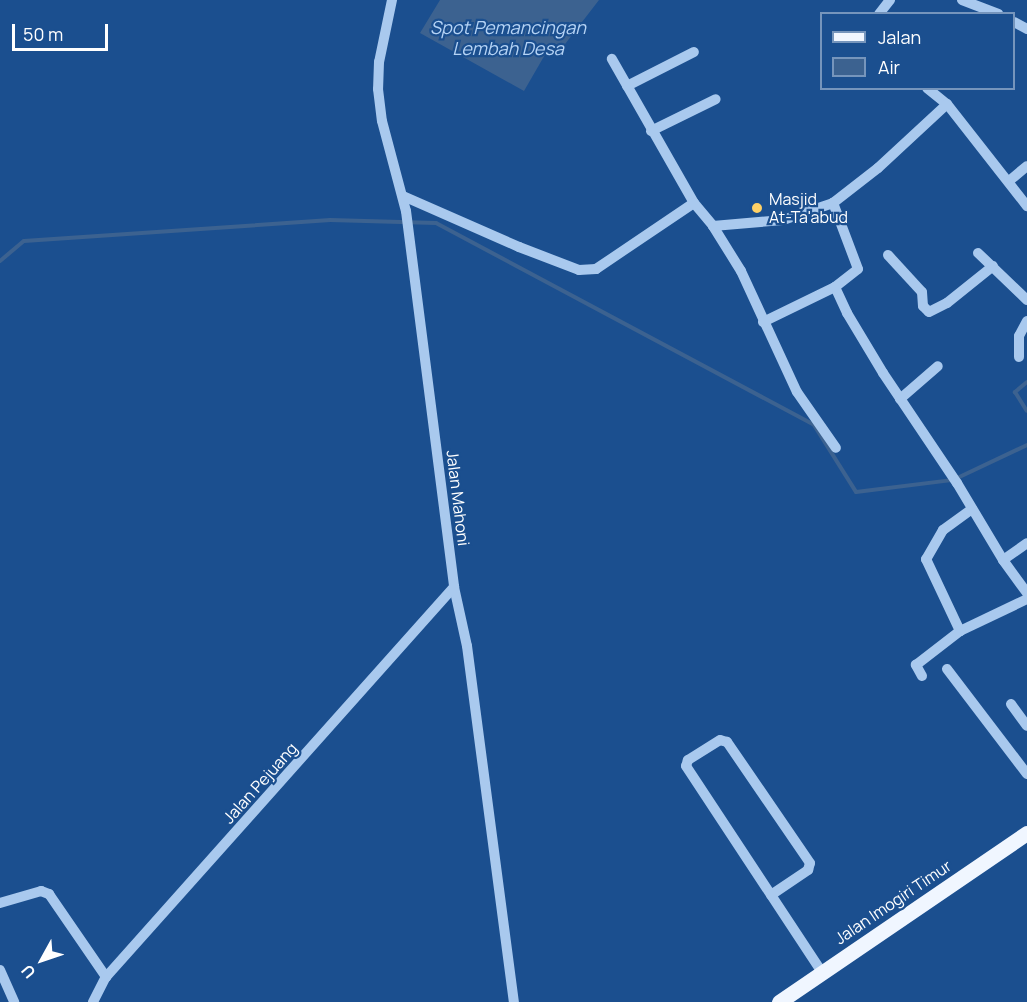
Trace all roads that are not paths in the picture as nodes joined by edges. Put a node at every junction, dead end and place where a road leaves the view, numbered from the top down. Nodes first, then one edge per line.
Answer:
1 (393, 0) edge
2 (890, 0) edge
3 (962, 0) edge
4 (881, 12) edge
5 (993, 12) edge
6 (694, 52) dead end
7 (612, 59) dead end
8 (627, 86) junction
9 (930, 90) edge
10 (716, 99) dead end
11 (947, 104) junction
12 (651, 131) junction
13 (1027, 166) edge
14 (1009, 181) junction
15 (404, 196) junction
16 (693, 203) junction
17 (834, 203) junction
18 (1027, 206) edge
19 (713, 226) junction
20 (978, 252) dead end
21 (888, 255) dead end
22 (993, 267) junction
23 (835, 287) junction
24 (1027, 300) edge
25 (763, 321) junction
26 (1027, 321) edge
27 (1019, 357) dead end
28 (938, 366) dead end
29 (900, 399) junction
30 (836, 448) dead end
31 (972, 509) junction
32 (1027, 543) edge
33 (1003, 560) junction
34 (454, 587) junction
35 (1027, 593) edge
36 (1027, 599) edge
37 (960, 631) junction
38 (947, 669) dead end
39 (922, 676) dead end
40 (1011, 704) dead end
41 (1027, 726) edge
42 (1027, 774) edge
43 (1027, 833) edge
44 (771, 895) junction
45 (0, 903) edge
46 (0, 970) edge
47 (822, 972) junction
48 (106, 977) junction
49 (14, 1002) edge
50 (93, 1002) edge
51 (514, 1002) edge
52 (779, 1002) edge

1 - 15 street, Jalan Mahoni
2 - 4 street
3 - 5 street
6 - 8 street
7 - 8 street
8 - 12 street
9 - 11 street
10 - 12 street
11 - 14 street
11 - 17 street
12 - 16 street
13 - 14 street
14 - 18 street
15 - 16 street
15 - 34 street, Jalan Mahoni
16 - 19 street
17 - 19 street
17 - 23 street
19 - 25 street
20 - 22 street
21 - 22 street
22 - 24 street
23 - 25 street
23 - 29 street
25 - 30 street
26 - 27 street
28 - 29 street
29 - 31 street
31 - 33 street
31 - 37 street
32 - 33 street
33 - 35 street
34 - 48 street, Jalan Pejuang
34 - 51 street, Jalan Mahoni
36 - 37 street
37 - 39 street
38 - 42 street
40 - 41 street
43 - 47 main road, Jalan Imogiri Timur
44 - 44 street
44 - 47 street
45 - 48 street
46 - 49 street
47 - 52 main road, Jalan Imogiri Timur
48 - 50 street, Jalan Pejuang

